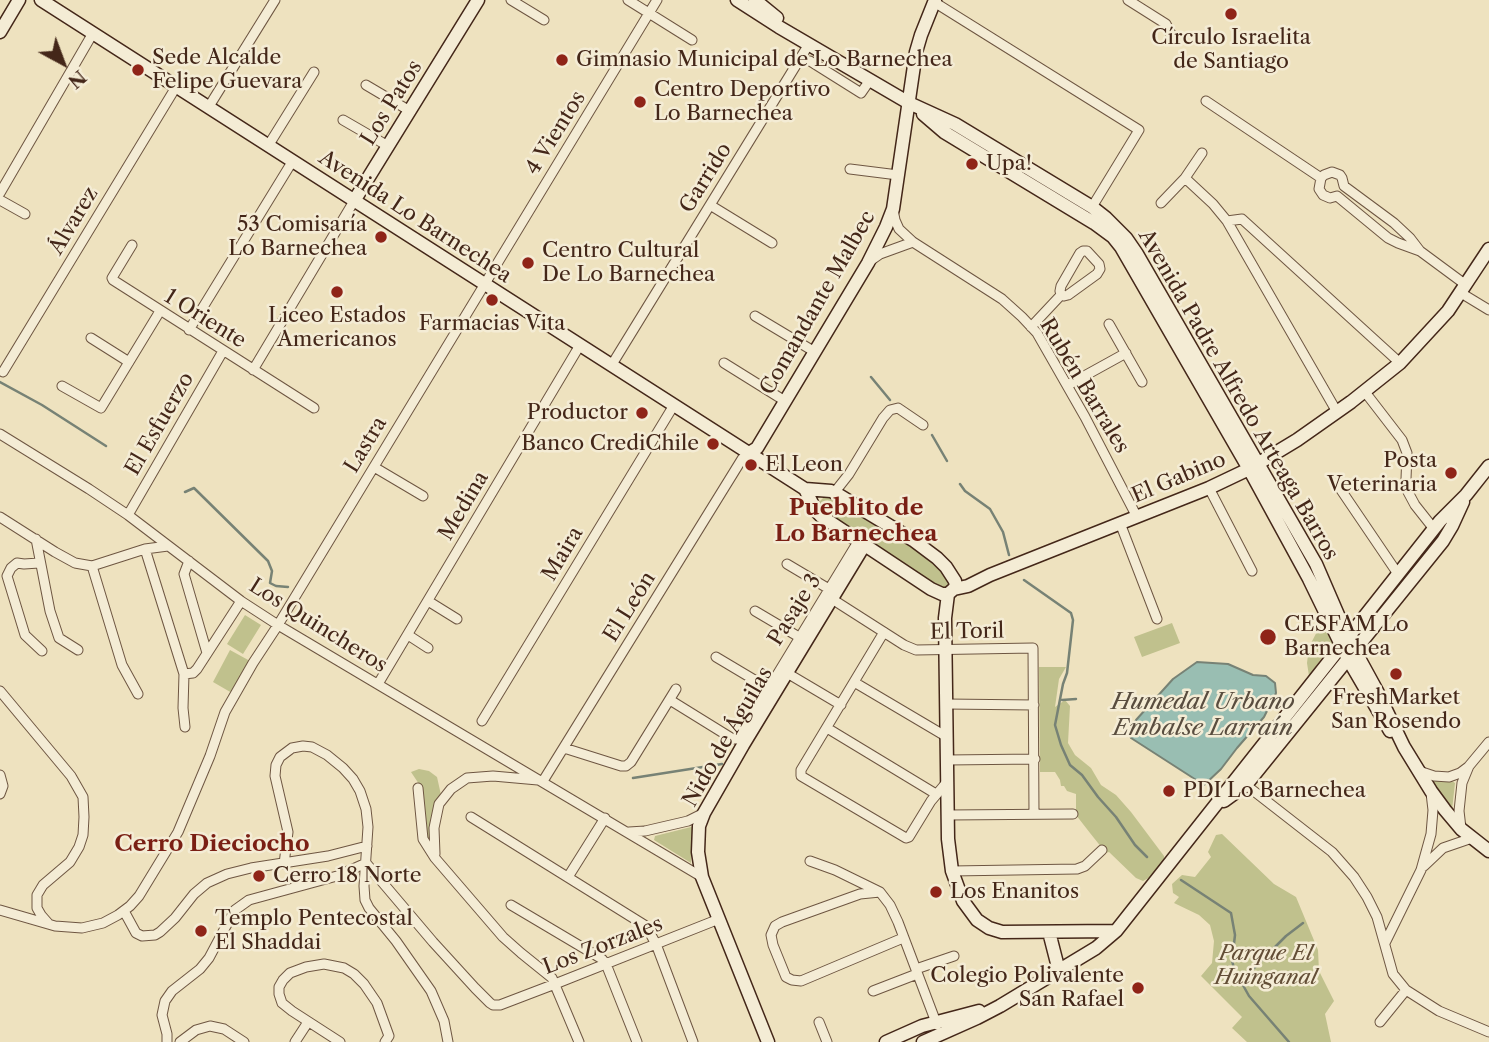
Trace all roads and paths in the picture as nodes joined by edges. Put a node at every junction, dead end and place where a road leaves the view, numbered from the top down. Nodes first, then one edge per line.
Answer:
1 (19, 0) edge
2 (41, 0) edge
3 (275, 0) edge
4 (478, 0) edge
5 (511, 0) edge
6 (628, 0) edge
7 (657, 0) edge
8 (737, 0) edge
9 (755, 0) edge
10 (1128, 0) edge
11 (934, 1) edge
12 (649, 13) junction
13 (544, 20) dead end
14 (0, 32) edge
15 (93, 33) junction
16 (1171, 34) dead end
17 (692, 40) dead end
18 (805, 42) junction
19 (810, 61) dead end
20 (314, 72) dead end
21 (870, 80) junction
22 (366, 85) dead end
23 (176, 87) junction
24 (1206, 101) dead end
25 (909, 103) junction
26 (208, 108) junction
27 (410, 111) junction
28 (343, 120) dead end
29 (268, 146) junction
30 (388, 146) junction
31 (1202, 153) dead end
32 (292, 162) junction
33 (850, 169) dead end
34 (898, 175) junction
35 (1185, 178) junction
36 (1321, 178) junction
37 (1344, 187) junction
38 (0, 192) edge
39 (1338, 196) junction
40 (0, 200) edge
41 (354, 201) junction
42 (1161, 203) dead end
43 (710, 205) junction
44 (1092, 208) junction
45 (892, 209) junction
46 (25, 214) dead end
47 (1227, 221) junction
48 (913, 242) junction
49 (772, 243) dead end
50 (132, 245) dead end
51 (1489, 249) edge
52 (1420, 251) junction
53 (868, 263) junction
54 (484, 284) junction
55 (1463, 289) junction
56 (1061, 295) junction
57 (1489, 310) edge
58 (160, 311) junction
59 (755, 316) dead end
60 (1110, 324) dead end
61 (1031, 327) junction
62 (189, 330) junction
63 (90, 338) dead end
64 (580, 345) junction
65 (223, 351) junction
66 (814, 352) junction
67 (1126, 354) junction
68 (129, 362) junction
69 (724, 363) dead end
70 (1400, 363) junction
71 (611, 366) junction
72 (253, 370) junction
73 (3, 373) dead end
74 (1142, 382) dead end
75 (1068, 385) junction
76 (62, 386) dead end
77 (1365, 391) junction
78 (785, 401) junction
79 (674, 405) junction
80 (314, 408) dead end
81 (1338, 412) junction
82 (923, 425) dead end
83 (0, 434) edge
84 (749, 453) junction
85 (1254, 466) junction
86 (1489, 466) edge
87 (374, 467) junction
88 (1339, 487) dead end
89 (1209, 488) junction
90 (805, 489) junction
91 (831, 492) junction
92 (1466, 495) junction
93 (423, 496) dead end
94 (816, 512) junction
95 (128, 514) junction
96 (0, 517) edge
97 (1137, 517) junction
98 (1120, 523) junction
99 (1434, 529) junction
100 (36, 539) junction
101 (168, 545) junction
102 (859, 547) junction
103 (145, 549) junction
104 (189, 561) junction
105 (39, 563) junction
106 (787, 564) dead end
107 (92, 566) junction
108 (1252, 571) dead end
109 (1398, 574) junction
110 (952, 588) junction
111 (930, 589) junction
112 (833, 590) junction
113 (241, 601) junction
114 (428, 601) junction
115 (755, 611) dead end
116 (945, 618) junction
117 (457, 619) dead end
118 (1157, 619) dead end
119 (278, 625) junction
120 (884, 632) junction
121 (408, 635) junction
122 (799, 637) junction
123 (1344, 643) junction
124 (428, 648) dead end
125 (78, 650) dead end
126 (945, 650) junction
127 (42, 651) dead end
128 (207, 653) junction
129 (1351, 655) junction
130 (716, 657) dead end
131 (787, 673) junction
132 (184, 674) junction
133 (855, 681) junction
134 (379, 684) junction
135 (768, 688) junction
136 (676, 689) dead end
137 (0, 691) edge
138 (138, 694) dead end
139 (670, 700) junction
140 (946, 704) junction
141 (841, 705) junction
142 (1034, 705) junction
143 (482, 721) dead end
144 (185, 727) dead end
145 (827, 728) junction
146 (947, 737) junction
147 (1489, 742) edge
148 (564, 748) junction
149 (1035, 759) junction
150 (947, 760) junction
151 (1469, 766) junction
152 (1418, 771) junction
153 (0, 775) edge
154 (1449, 777) junction
155 (543, 781) junction
156 (947, 782) junction
157 (1240, 783) junction
158 (418, 788) dead end
159 (1460, 789) junction
160 (1431, 791) junction
161 (0, 794) edge
162 (936, 794) junction
163 (704, 813) junction
164 (1034, 814) junction
165 (1073, 814) dead end
166 (948, 815) junction
167 (471, 817) dead end
168 (605, 818) junction
169 (1461, 830) junction
170 (629, 832) junction
171 (1431, 834) junction
172 (1472, 838) junction
173 (367, 846) junction
174 (1443, 848) junction
175 (1102, 850) dead end
176 (1489, 851) edge
177 (435, 858) junction
178 (810, 861) dead end
179 (366, 863) junction
180 (284, 864) junction
181 (1421, 870) junction
182 (952, 871) junction
183 (568, 877) junction
184 (702, 877) junction
185 (880, 892) junction
186 (511, 905) dead end
187 (0, 910) edge
188 (124, 911) junction
189 (719, 919) junction
190 (49, 924) junction
191 (1116, 931) junction
192 (1049, 932) junction
193 (903, 938) junction
194 (1385, 943) junction
195 (656, 944) junction
196 (954, 956) dead end
197 (606, 964) junction
198 (916, 971) junction
199 (1059, 971) junction
200 (555, 984) junction
201 (1406, 990) junction
202 (873, 991) dead end
203 (308, 1022) junction
204 (1380, 1022) dead end
205 (819, 1023) dead end
206 (1489, 1032) edge
207 (931, 1036) edge
208 (766, 1040) edge
209 (167, 1042) edge
210 (180, 1042) edge
211 (244, 1042) edge
212 (295, 1042) edge
213 (340, 1042) edge
214 (385, 1042) edge
215 (448, 1042) edge
216 (579, 1042) edge
217 (637, 1042) edge
218 (693, 1042) edge
219 (827, 1042) edge
220 (886, 1042) edge

1 - 14 main road
2 - 15 main road, Avenida Lo Barnechea
3 - 26 street
4 - 27 main road, Los Patos
5 - 13 street
6 - 12 street
7 - 12 street, 4 Vientos
8 - 18 main road, Avenida Padre Alfredo Arteaga Barros
9 - 18 main road, Avenida Padre Alfredo Arteaga Barros
10 - 16 street
11 - 25 main road, Comandante Malbec
11 - 44 street
12 - 17 street
12 - 54 street, 4 Vientos
15 - 23 main road, Avenida Lo Barnechea
15 - 38 street
18 - 21 main road, Avenida Padre Alfredo Arteaga Barros
18 - 43 street, Garrido
19 - 21 street
20 - 29 street
21 - 25 main road, Avenida Padre Alfredo Arteaga Barros
22 - 27 street
23 - 26 main road, Avenida Lo Barnechea
23 - 73 street, Álvarez
24 - 36 street
25 - 34 main road, Comandante Malbec
25 - 44 main road, Avenida Padre Alfredo Arteaga Barros
25 - 85 main road, Avenida Padre Alfredo Arteaga Barros
26 - 29 main road, Avenida Lo Barnechea
27 - 30 main road, Los Patos
28 - 30 street
29 - 32 main road, Avenida Lo Barnechea
30 - 41 main road, Los Patos
31 - 35 street
32 - 41 main road, Avenida Lo Barnechea
32 - 62 street
33 - 34 street
34 - 45 main road, Comandante Malbec
35 - 42 street
35 - 47 street
36 - 37 street
36 - 39 street
37 - 39 street
37 - 52 street
39 - 52 street
40 - 46 street
41 - 54 main road, Avenida Lo Barnechea
41 - 72 street, Los Patos
43 - 49 street
43 - 71 street, Garrido
44 - 85 main road, Avenida Padre Alfredo Arteaga Barros
45 - 48 street, Rubén Barrales
45 - 53 main road, Comandante Malbec
47 - 70 street
47 - 81 street
48 - 53 street
48 - 61 street, Rubén Barrales
50 - 58 street, 1 Oriente
51 - 55 main road, El Gabino
52 - 55 street
53 - 66 main road, Comandante Malbec
54 - 64 main road, Avenida Lo Barnechea
54 - 87 street, Lastra
55 - 57 street
55 - 70 main road, El Gabino
56 - 56 street
56 - 61 street
58 - 62 street, 1 Oriente
58 - 68 street
59 - 66 street
60 - 67 street
61 - 75 street, Rubén Barrales
62 - 65 street, 1 Oriente
63 - 68 street
64 - 71 main road, Avenida Lo Barnechea
64 - 114 street, Medina
65 - 72 street, 1 Oriente
65 - 95 street, El Esfuerzo
66 - 78 main road, Comandante Malbec
67 - 74 street
67 - 75 street
68 - 76 street
69 - 78 street
70 - 77 main road, El Gabino
71 - 79 main road, Avenida Lo Barnechea
72 - 80 street, 1 Oriente
75 - 97 street, Rubén Barrales
77 - 81 main road, El Gabino
77 - 99 street
78 - 84 main road, Comandante Malbec
79 - 84 main road, Avenida Lo Barnechea
79 - 143 street, Maira
81 - 85 main road, El Gabino
82 - 91 street
83 - 95 street, Los Quincheros
84 - 90 main road, Avenida Lo Barnechea
84 - 148 street, El León
85 - 89 main road, El Gabino
85 - 123 main road, Avenida Padre Alfredo Arteaga Barros
86 - 92 main road
87 - 93 street
87 - 119 street, Lastra
88 - 109 street
89 - 97 main road, El Gabino
89 - 108 street
90 - 91 main road, Avenida Lo Barnechea
90 - 94 main road
91 - 94 main road
91 - 110 main road, Avenida Lo Barnechea
92 - 99 main road
92 - 129 main road
94 - 102 main road
95 - 101 street, Los Quincheros
96 - 100 street
97 - 98 main road, El Gabino
98 - 110 main road, El Gabino
98 - 118 street
99 - 109 main road
100 - 105 street
100 - 107 street
101 - 103 street
101 - 104 street, Los Quincheros
102 - 111 main road
102 - 112 main road, Nido de Águilas
103 - 107 street
103 - 132 street
104 - 113 street, Los Quincheros
104 - 128 street
105 - 125 street
105 - 127 street
106 - 112 street, El Toril
107 - 138 street
109 - 123 main road
110 - 111 main road
110 - 116 main road
111 - 116 main road
112 - 120 street, El Toril
112 - 122 street, Pasaje 3
112 - 131 main road, Nido de Águilas
113 - 119 street, Los Quincheros
113 - 128 street
114 - 117 street
114 - 121 street, Medina
115 - 122 street
116 - 126 main road
119 - 134 street, Los Quincheros
119 - 188 street, Lastra
120 - 126 street, El Toril
120 - 133 street
121 - 124 street
121 - 134 street, Medina
122 - 135 street, Pasaje 3
123 - 129 main road, Avenida Padre Alfredo Arteaga Barros
123 - 157 main road
126 - 140 main road
126 - 142 street, El Toril
128 - 132 street
129 - 152 main road, Avenida Padre Alfredo Arteaga Barros
129 - 157 main road
130 - 135 street
131 - 141 street
131 - 163 main road, Nido de Águilas
132 - 144 street
133 - 141 street
133 - 146 street
134 - 155 street, Los Quincheros
135 - 139 street, Pasaje 3
136 - 139 street
137 - 190 street
139 - 148 street
140 - 142 street
140 - 146 main road
141 - 145 street
142 - 149 street
145 - 162 street
145 - 162 street
146 - 150 main road
147 - 151 street
148 - 155 street, El León
149 - 150 street
149 - 164 street
150 - 156 main road
151 - 154 street
151 - 159 street
152 - 154 street
152 - 160 main road, Avenida Padre Alfredo Arteaga Barros
153 - 161 street
154 - 159 street
155 - 168 street, Los Quincheros
155 - 177 street
156 - 162 street
156 - 166 main road
157 - 191 main road
157 - 194 street
158 - 177 street
159 - 169 street
160 - 169 main road, Avenida Padre Alfredo Arteaga Barros
160 - 171 street
163 - 170 street
163 - 184 main road, Nido de Águilas
164 - 165 street
164 - 166 street
166 - 182 main road
167 - 183 street
168 - 170 street, Los Quincheros
168 - 183 street
169 - 172 main road, Avenida Padre Alfredo Arteaga Barros
170 - 184 street, Los Quincheros
171 - 174 street
171 - 181 street
172 - 174 street
172 - 176 main road, Avenida Padre Alfredo Arteaga Barros
173 - 179 street
173 - 180 street
173 - 180 street
174 - 181 street
175 - 182 street
177 - 200 street
178 - 185 street
179 - 200 street, Los Zorzales
179 - 209 street
179 - 215 street
180 - 188 street
181 - 194 street
182 - 192 main road
183 - 195 street
184 - 189 main road, Nido de Águilas
185 - 193 street
185 - 193 street
186 - 197 street
187 - 190 street
188 - 190 street
189 - 195 street, Los Zorzales
189 - 208 main road, Nido de Águilas
191 - 192 main road
191 - 199 main road
192 - 199 main road
193 - 198 street
194 - 201 street
195 - 197 street, Los Zorzales
195 - 218 street
196 - 198 street
197 - 200 street, Los Zorzales
197 - 217 street
198 - 202 street
198 - 207 street
199 - 207 main road
200 - 216 street
201 - 204 street
201 - 206 street
203 - 212 street
203 - 213 street
203 - 214 street
205 - 219 street
207 - 220 main road
210 - 211 street

